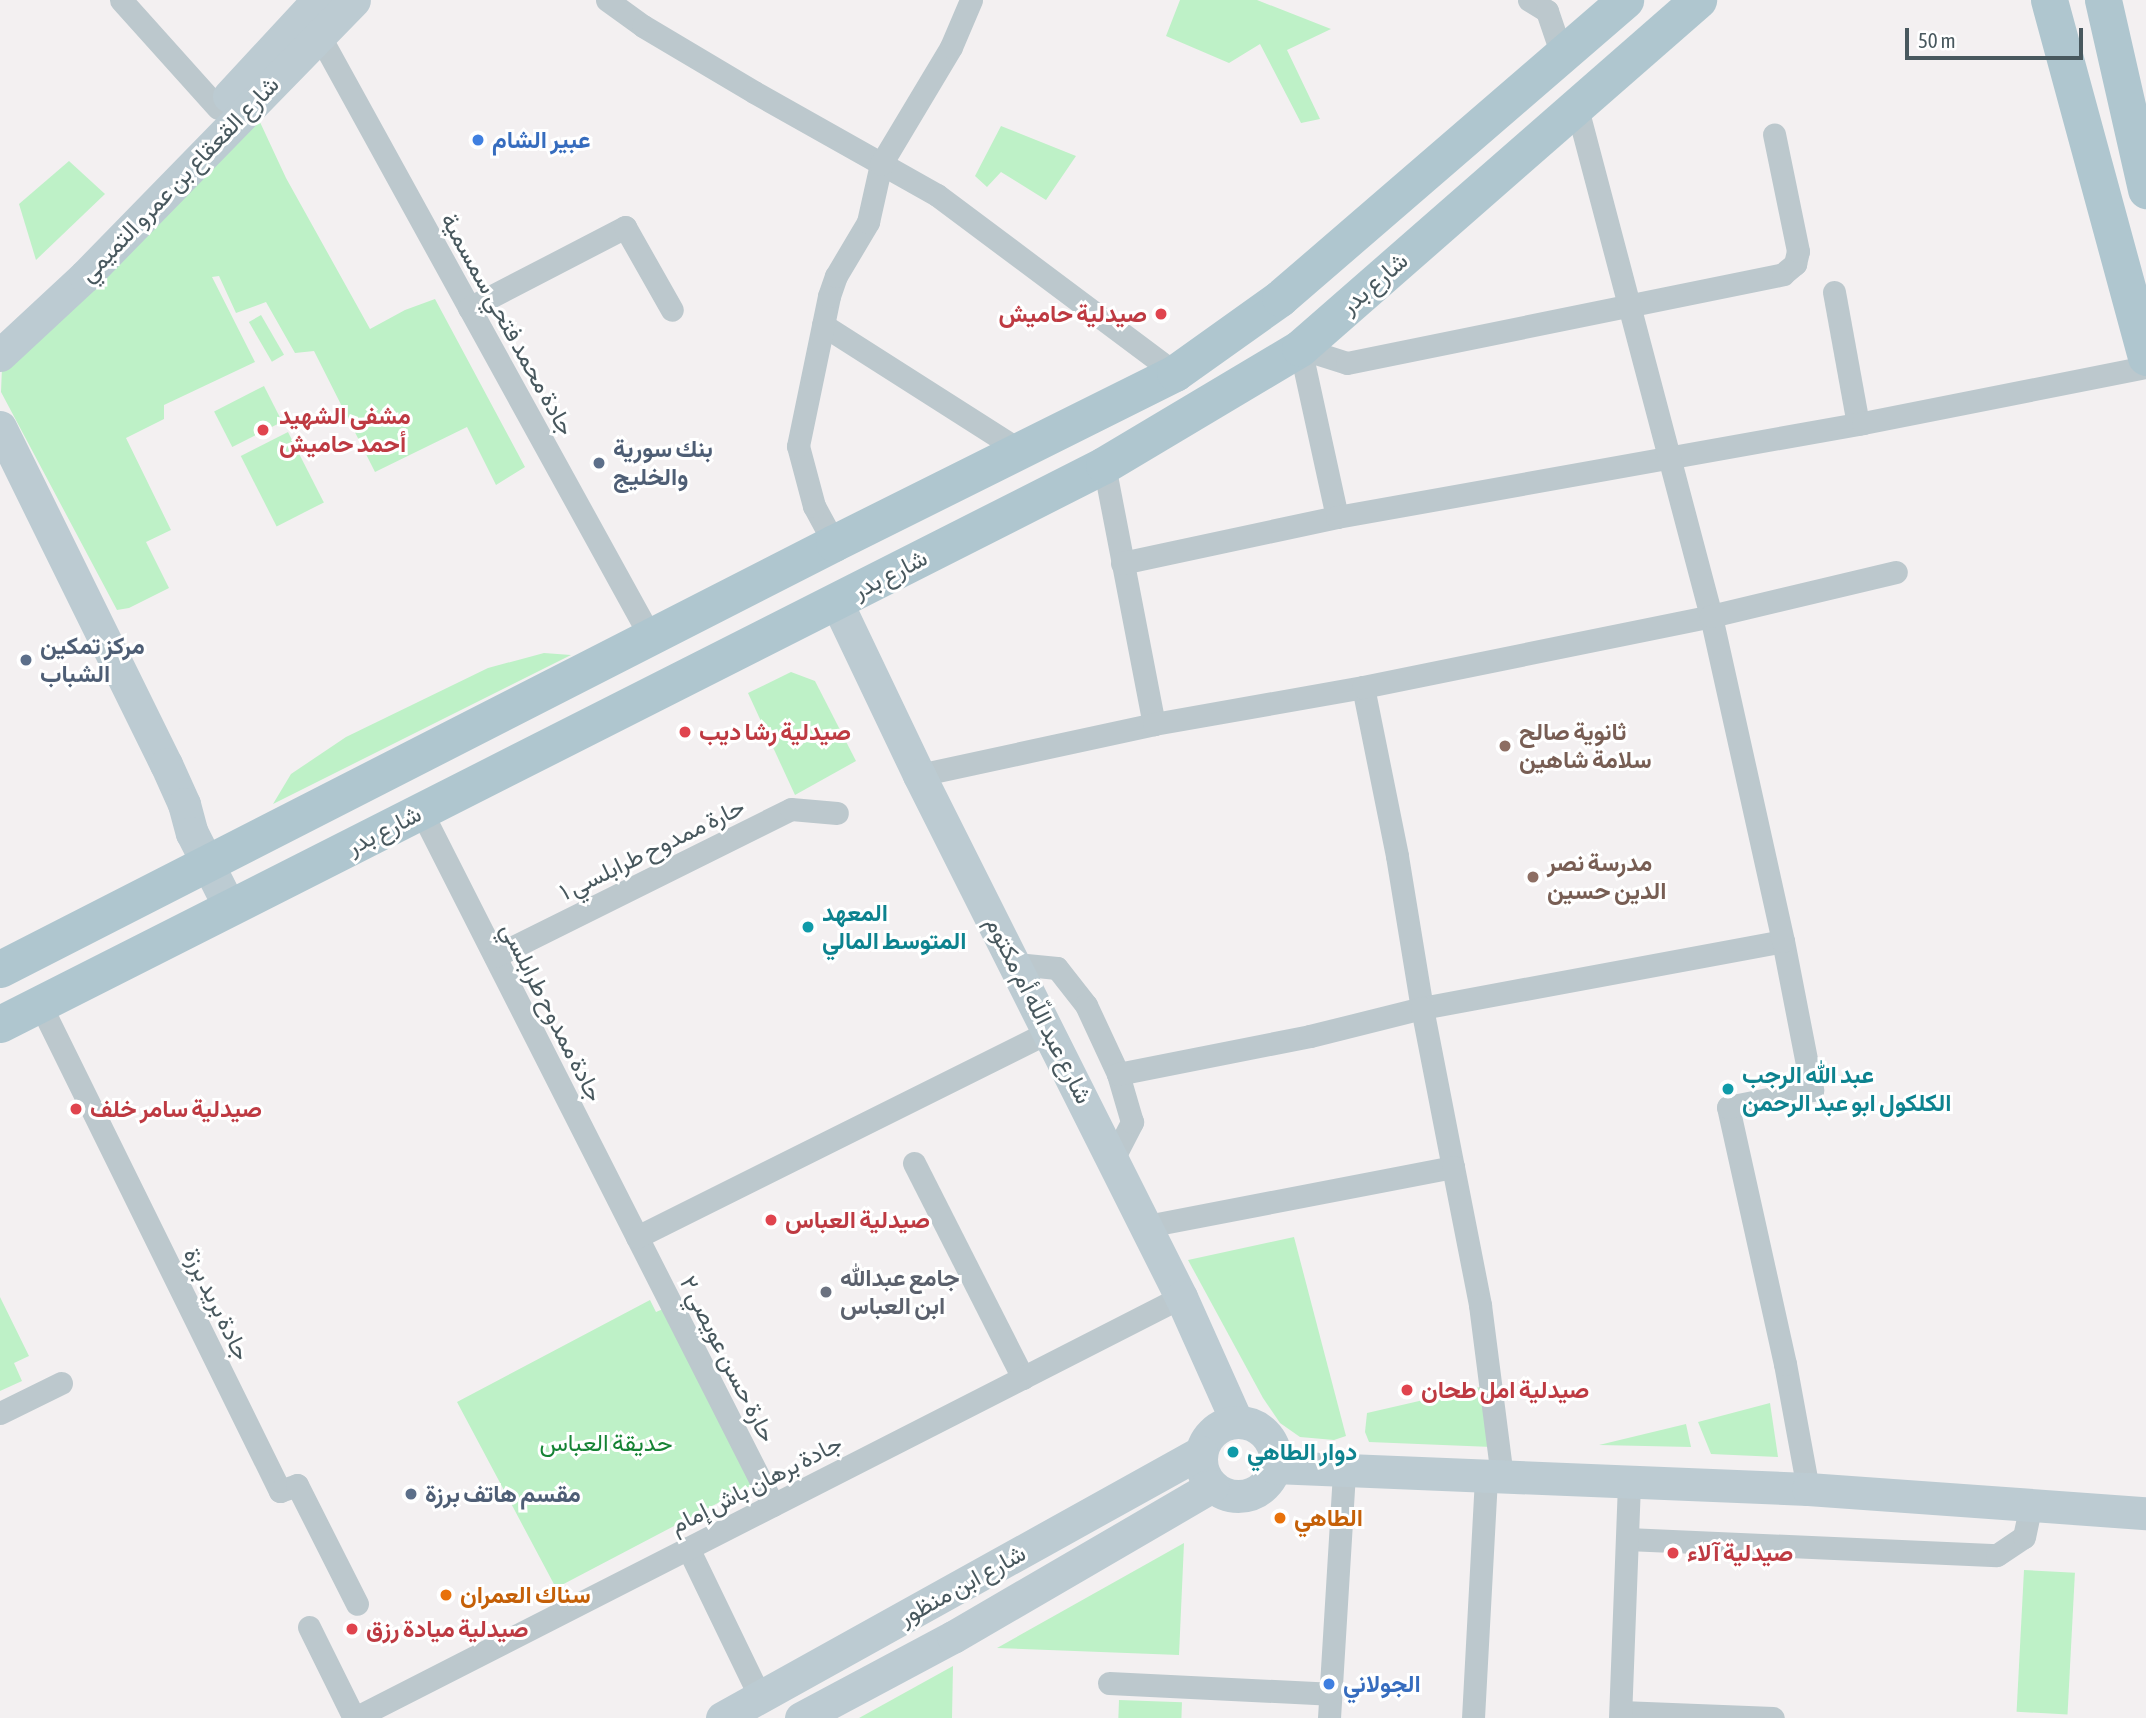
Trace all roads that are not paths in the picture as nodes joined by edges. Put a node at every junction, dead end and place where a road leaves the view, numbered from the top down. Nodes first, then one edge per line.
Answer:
1 (121, 0) edge
2 (317, 0) edge
3 (354, 0) edge
4 (607, 0) edge
5 (971, 0) edge
6 (1529, 0) edge
7 (1698, 0) edge
8 (2049, 0) edge
9 (2103, 0) edge
10 (1617, 2) edge
11 (319, 35) junction
12 (1562, 55) junction
13 (218, 108) junction
14 (1577, 108) junction
15 (1774, 134) dead end
16 (881, 164) junction
17 (2146, 190) edge
18 (1834, 292) dead end
19 (1627, 304) junction
20 (469, 308) junction
21 (672, 310) dead end
22 (0, 325) edge
23 (823, 325) junction
24 (1300, 348) junction
25 (0, 355) edge
26 (2146, 356) edge
27 (2146, 367) edge
28 (1175, 373) junction
29 (1858, 424) junction
30 (0, 427) edge
31 (1021, 451) junction
32 (1671, 456) junction
33 (1104, 465) junction
34 (0, 476) edge
35 (1337, 517) junction
36 (834, 543) junction
37 (1122, 563) junction
38 (1896, 572) dead end
39 (836, 601) junction
40 (1711, 616) junction
41 (651, 638) junction
42 (1363, 687) junction
43 (1154, 724) junction
44 (919, 775) junction
45 (421, 811) junction
46 (837, 813) dead end
47 (200, 848) junction
48 (230, 908) junction
49 (1783, 941) junction
50 (495, 957) junction
51 (1016, 964) junction
52 (0, 969) edge
53 (40, 1004) junction
54 (1422, 1008) junction
55 (0, 1024) edge
56 (1050, 1031) junction
57 (1118, 1074) junction
58 (1113, 1159) junction
59 (914, 1163) dead end
60 (1452, 1167) junction
61 (1146, 1226) junction
62 (637, 1237) junction
63 (1181, 1297) junction
64 (1023, 1378) junction
65 (61, 1383) dead end
66 (0, 1413) edge
67 (1237, 1422) junction
68 (1201, 1452) junction
69 (1274, 1466) junction
70 (1344, 1471) junction
71 (1494, 1477) junction
72 (1629, 1482) junction
73 (1212, 1486) junction
74 (1808, 1489) junction
75 (773, 1505) junction
76 (2031, 1505) junction
77 (2146, 1513) edge
78 (1628, 1539) junction
79 (688, 1548) junction
80 (357, 1604) dead end
81 (309, 1627) dead end
82 (1109, 1682) dead end
83 (1330, 1694) junction
84 (761, 1697) junction
85 (1620, 1715) edge
86 (354, 1718) edge
87 (722, 1718) edge
88 (801, 1718) edge
89 (1329, 1718) edge
90 (1473, 1718) edge
91 (1773, 1718) edge

1 - 13 street
2 - 13 main road, شارع القعقاع بن عمرو التميمي
3 - 11 main road, شارع القعقاع بن عمرو التميمي
4 - 16 street
5 - 16 street
6 - 12 street
7 - 14 main road, شارع بدر
8 - 26 main road
9 - 17 main road
10 - 12 main road, شارع بدر
11 - 20 street, جادة محمد فتحي سمسمية
11 - 25 main road, شارع القعقاع بن عمرو التميمي
12 - 28 main road, شارع بدر
13 - 22 main road, شارع القعقاع بن عمرو التميمي
14 - 19 street
14 - 24 main road, شارع بدر
15 - 19 street
16 - 23 street
16 - 28 street
18 - 29 street
19 - 24 street
19 - 32 street
20 - 21 street
20 - 41 street, جادة محمد فتحي سمسمية
23 - 31 street
23 - 36 street
24 - 33 main road, شارع بدر
24 - 35 street
27 - 29 street
28 - 31 main road, شارع بدر
29 - 32 street
30 - 47 main road
31 - 36 main road, شارع بدر
32 - 35 street
32 - 40 street
33 - 37 street
33 - 39 main road, شارع بدر
34 - 47 main road
35 - 37 street
36 - 41 main road, شارع بدر
37 - 43 street
38 - 40 street
39 - 44 main road, شارع عبد اللّه أم مكتوم
39 - 45 main road, شارع بدر
40 - 42 street
40 - 49 street
41 - 47 main road, شارع بدر
42 - 43 street
42 - 54 street
43 - 44 street
44 - 51 main road, شارع عبد اللّه أم مكتوم
45 - 48 main road, شارع بدر
45 - 50 street, جادة ممدوح طرابلسي
46 - 50 street, حارة ممدوح طرابلسي ١
47 - 48 main road
47 - 52 main road, شارع بدر
48 - 53 main road, شارع بدر
49 - 54 street
49 - 74 street
50 - 62 street, جادة ممدوح طرابلسي
51 - 56 main road, شارع عبد اللّه أم مكتوم
51 - 57 street
53 - 55 main road, شارع بدر
53 - 80 street, جادة بريد برزة
54 - 57 street
54 - 60 street
56 - 58 main road, شارع عبد اللّه أم مكتوم
56 - 62 street
57 - 58 street
58 - 61 main road, شارع عبد اللّه أم مكتوم
59 - 64 street
60 - 61 street
60 - 71 street
61 - 63 main road, شارع عبد اللّه أم مكتوم
62 - 75 street, حارة حسن عويصي ٢
63 - 64 street, جادة برهان باش إمام
63 - 67 main road, شارع عبد اللّه أم مكتوم
64 - 75 street, جادة برهان باش إمام
65 - 66 street
67 - 68 main road
67 - 69 main road
68 - 73 main road
68 - 84 main road, شارع ابن منظور
69 - 70 main road
69 - 73 main road
70 - 71 main road
70 - 83 street
71 - 72 main road
71 - 90 street
72 - 74 main road
72 - 78 street
73 - 88 main road, شارع ابن منظور
74 - 76 main road
75 - 79 street, جادة برهان باش إمام
76 - 77 main road
76 - 78 street
78 - 85 street
79 - 84 street
79 - 86 street, جادة برهان باش إمام
81 - 86 street
82 - 83 street
83 - 89 street
84 - 87 main road, شارع ابن منظور
85 - 91 street

